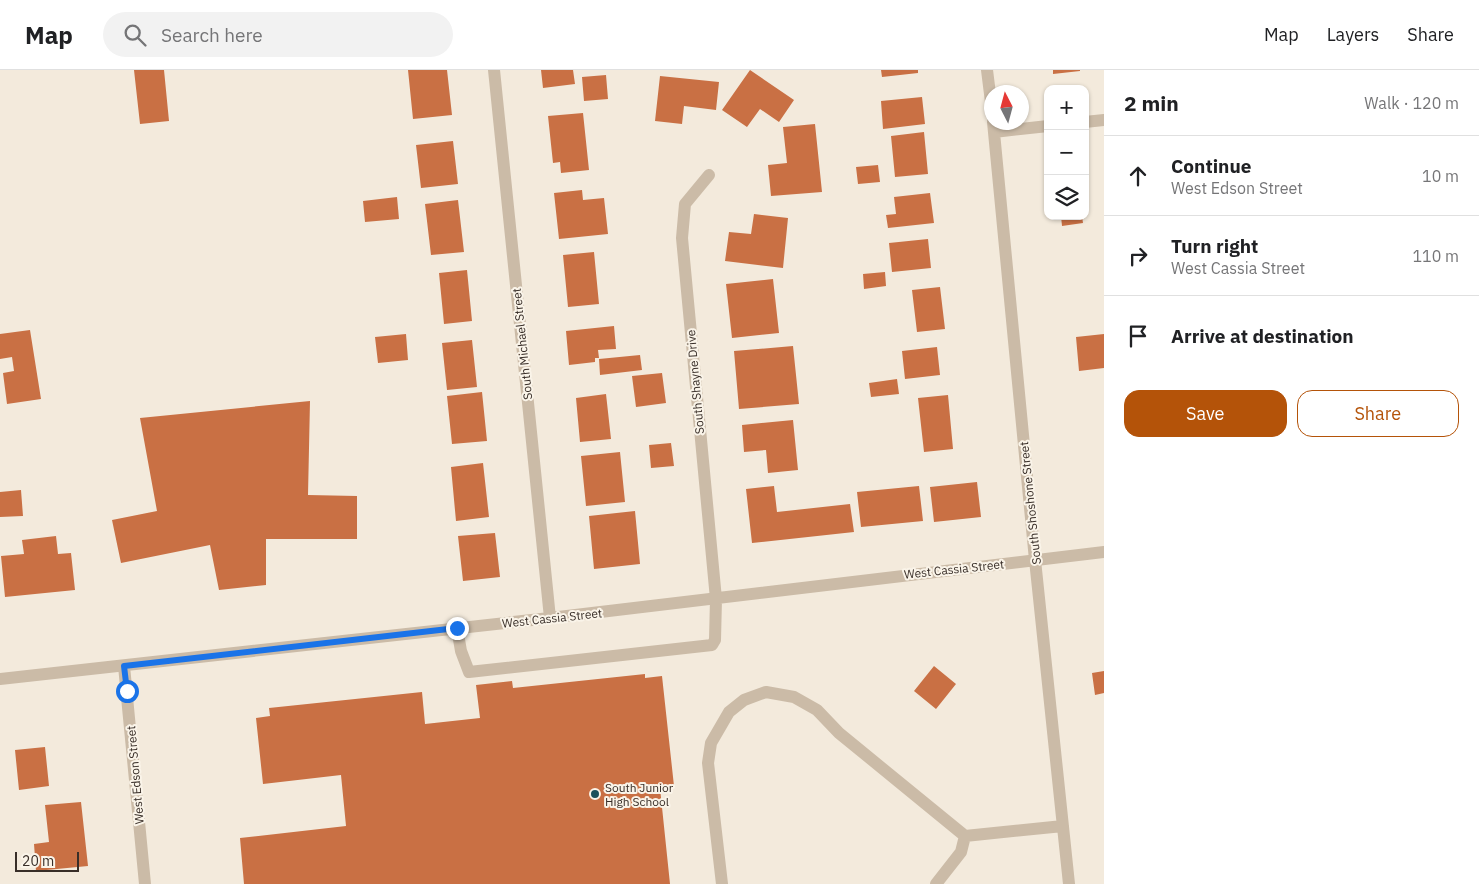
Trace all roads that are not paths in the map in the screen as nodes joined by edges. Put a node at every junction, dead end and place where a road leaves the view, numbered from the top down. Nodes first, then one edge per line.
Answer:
1 (494, 70) edge
2 (987, 70) edge
3 (989, 85) edge
4 (1104, 120) edge
5 (1089, 122) edge
6 (1029, 126) edge
7 (1044, 126) edge
8 (993, 130) edge
9 (709, 175) dead end
10 (1104, 552) edge
11 (1035, 560) junction
12 (716, 599) junction
13 (550, 618) junction
14 (457, 628) junction
15 (124, 666) junction
16 (0, 679) edge
17 (1062, 826) junction
18 (965, 836) junction
19 (145, 884) edge
20 (722, 884) edge
21 (936, 884) edge
22 (1069, 884) edge

1 - 13 street, South Michael Street
2 - 3 street
4 - 5 street
6 - 7 street
8 - 11 street, South Shoshone Street
9 - 12 street, South Shayne Drive
10 - 11 street, West Cassia Street
11 - 12 street, West Cassia Street
11 - 17 street, South Shoshone Street
12 - 13 street, West Cassia Street
12 - 14 street, South Shayne Drive
13 - 14 street, West Cassia Street
14 - 15 street, West Cassia Street
15 - 16 street, West Cassia Street
15 - 19 street, West Edson Street
17 - 18 street
17 - 22 street, South Shoshone Street
18 - 20 street
18 - 21 street

